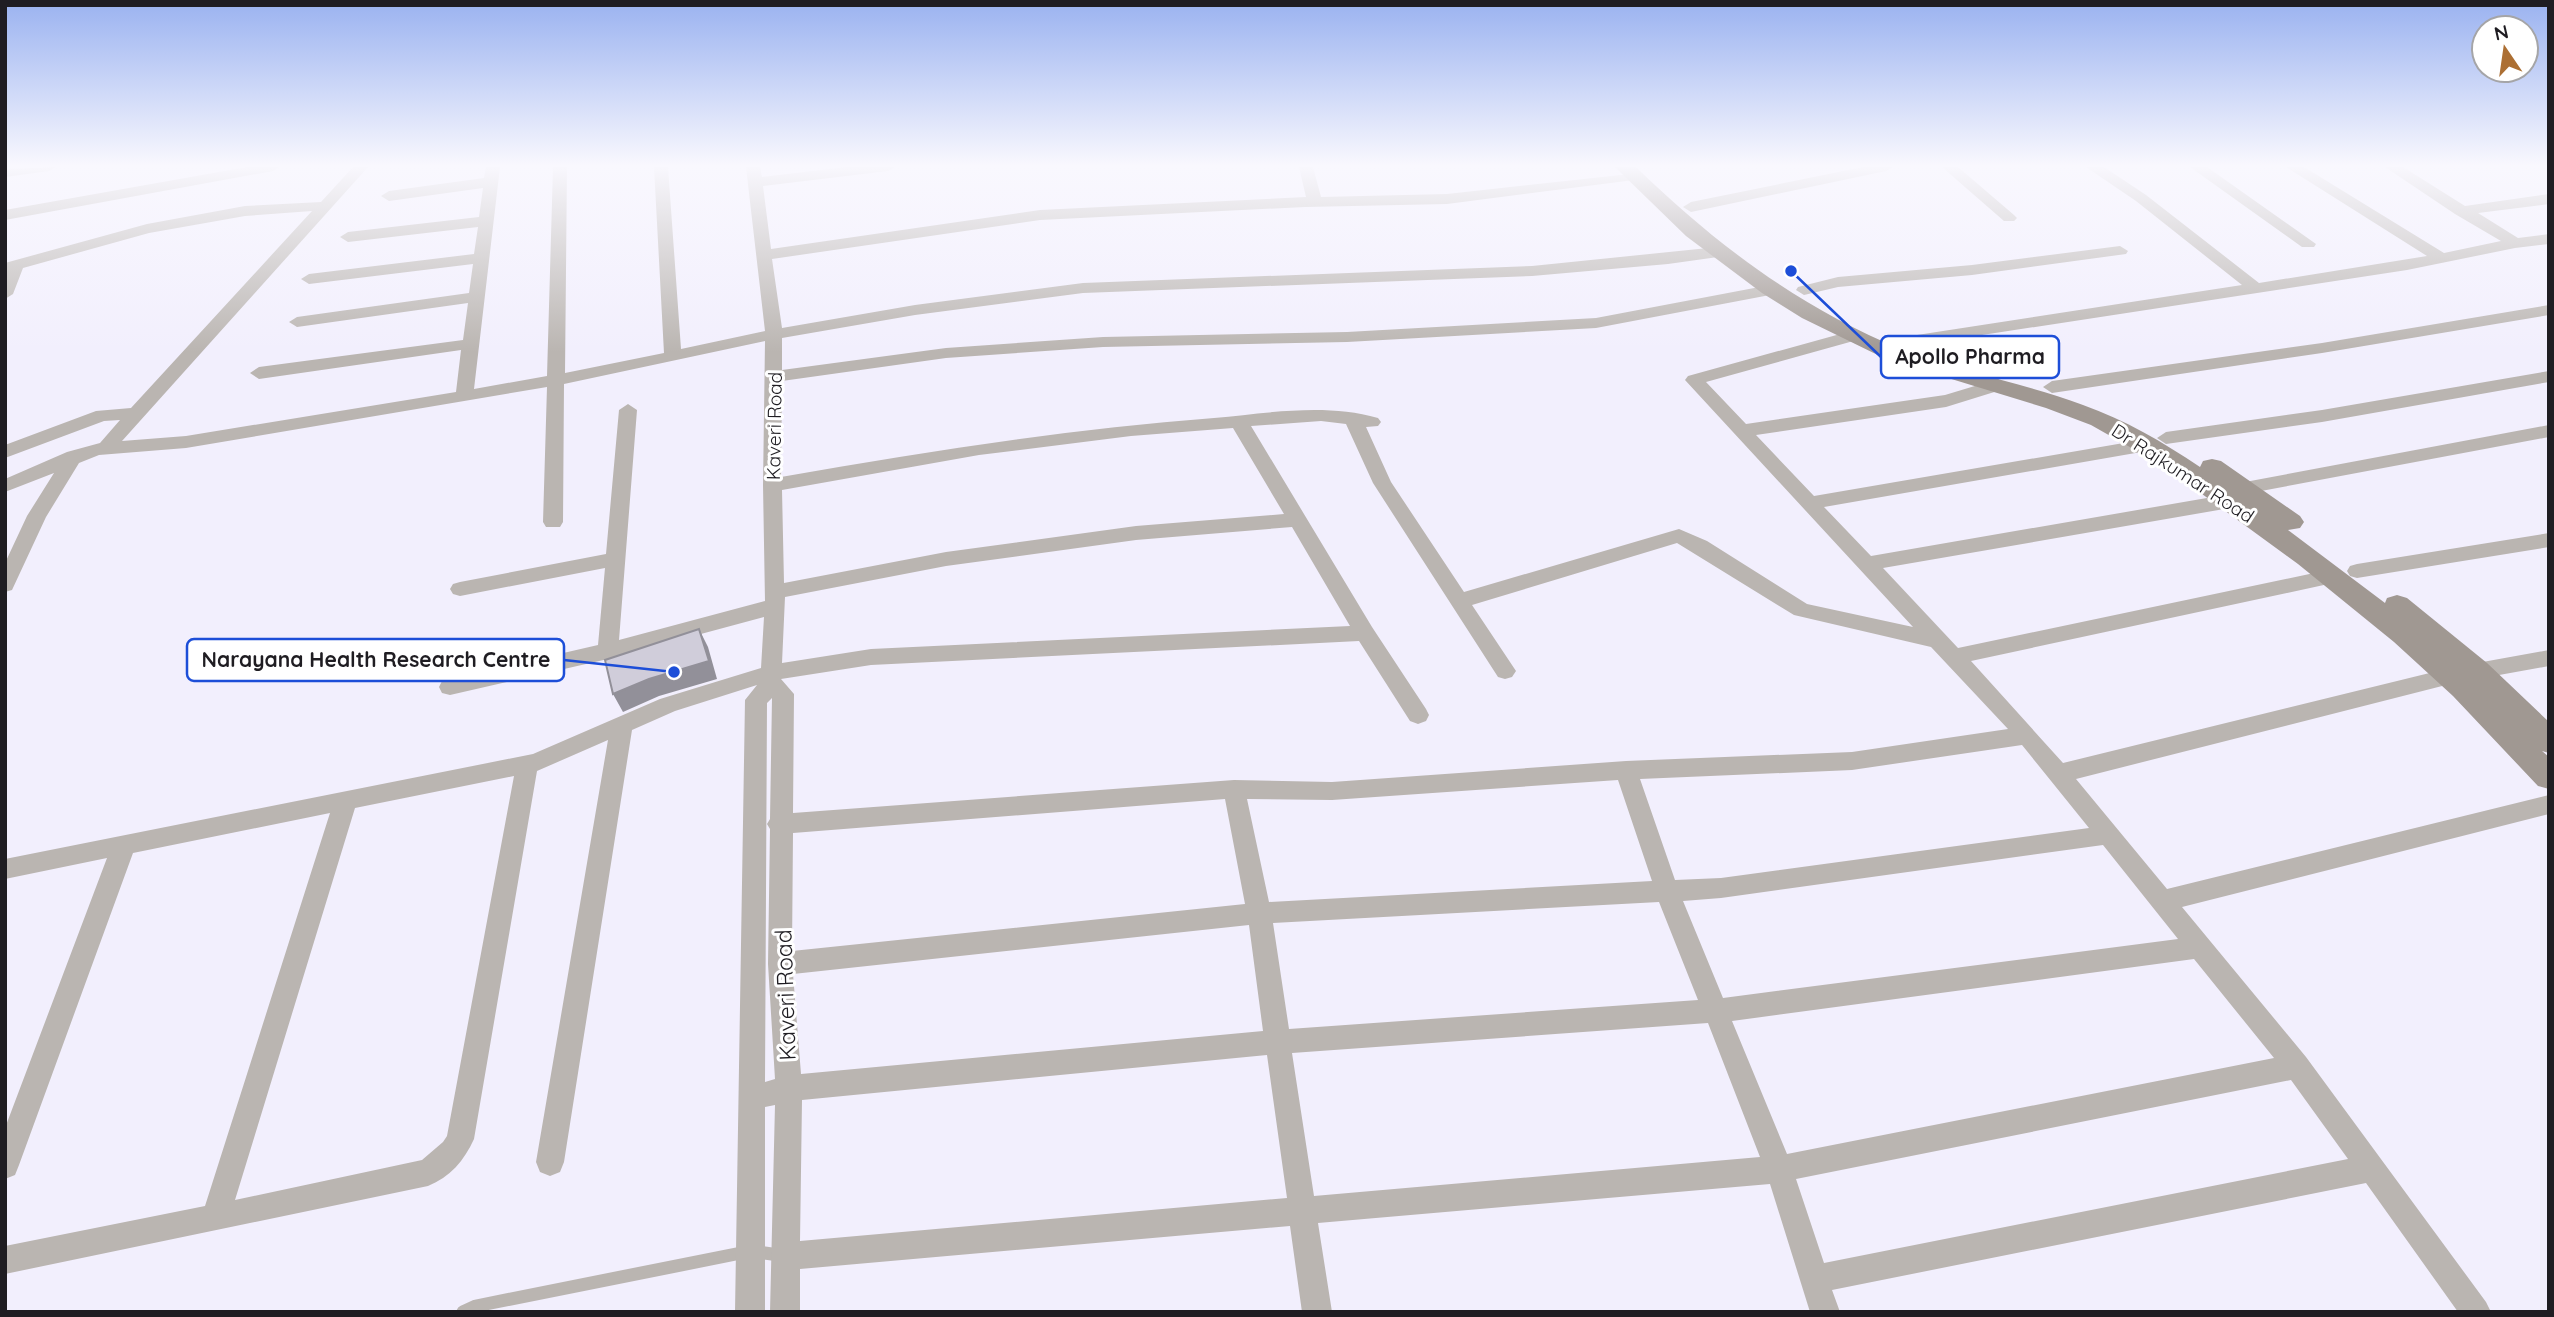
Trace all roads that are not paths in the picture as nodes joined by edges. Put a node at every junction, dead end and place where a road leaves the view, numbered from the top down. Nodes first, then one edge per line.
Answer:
1 (151, 228) edge
2 (303, 228) edge
3 (422, 228) edge
4 (485, 228) edge
5 (559, 228) edge
6 (665, 228) edge
7 (761, 228) edge
8 (947, 228) edge
9 (1694, 228) edge
10 (1715, 228) edge
11 (2180, 228) edge
12 (2286, 228) edge
13 (2393, 228) edge
14 (2490, 228) edge
15 (348, 237) dead end
16 (2549, 239) edge
17 (2515, 243) junction
18 (2308, 244) dead end
19 (2120, 251) dead end
20 (1717, 252) junction
21 (764, 255) junction
22 (2440, 257) junction
23 (481, 258) junction
24 (11, 266) edge
25 (309, 279) dead end
26 (2256, 288) junction
27 (1770, 290) junction
28 (1804, 290) junction
29 (5, 294) edge
30 (476, 297) junction
31 (2549, 310) edge
32 (297, 322) dead end
33 (774, 334) junction
34 (1851, 336) junction
35 (1904, 342) junction
36 (470, 344) junction
37 (673, 356) junction
38 (259, 373) dead end
39 (775, 376) junction
40 (2549, 376) edge
41 (556, 380) junction
42 (1998, 385) junction
43 (2052, 387) junction
44 (464, 396) junction
45 (628, 411) dead end
46 (136, 414) junction
47 (1239, 422) junction
48 (1742, 431) junction
49 (2549, 431) edge
50 (2156, 442) junction
51 (105, 448) junction
52 (5, 452) edge
53 (74, 456) junction
54 (772, 485) junction
55 (5, 486) edge
56 (2238, 494) junction
57 (1810, 503) junction
58 (1298, 520) junction
59 (553, 522) dead end
60 (2549, 540) edge
61 (615, 559) junction
62 (1867, 564) junction
63 (2345, 574) junction
64 (5, 585) edge
65 (460, 589) dead end
66 (775, 599) junction
67 (1459, 601) junction
68 (1365, 632) junction
69 (1937, 640) junction
70 (608, 651) junction
71 (1954, 657) junction
72 (2549, 658) edge
73 (1505, 671) dead end
74 (2477, 671) junction
75 (2450, 676) junction
76 (770, 679) junction
77 (450, 687) dead end
78 (1418, 715) dead end
79 (622, 725) junction
80 (2026, 734) junction
81 (2549, 741) edge
82 (527, 764) junction
83 (1626, 770) junction
84 (2058, 774) junction
85 (2549, 777) edge
86 (1234, 789) junction
87 (346, 800) junction
88 (2549, 804) edge
89 (779, 824) junction
90 (2107, 835) junction
91 (124, 845) junction
92 (5, 869) edge
93 (1668, 892) junction
94 (2163, 901) junction
95 (1259, 913) junction
96 (2201, 947) junction
97 (780, 964) junction
98 (1715, 1011) junction
99 (1279, 1042) junction
100 (2297, 1066) junction
101 (789, 1088) junction
102 (753, 1098) junction
103 (550, 1162) dead end
104 (5, 1166) edge
105 (2372, 1168) junction
106 (1779, 1169) junction
107 (1303, 1210) junction
108 (215, 1217) junction
109 (751, 1251) junction
110 (788, 1256) junction
111 (5, 1260) edge
112 (1815, 1279) junction
113 (463, 1312) edge
114 (750, 1312) edge
115 (785, 1312) edge
116 (1317, 1312) edge
117 (1825, 1312) edge
118 (2476, 1312) edge

1 - 24 street
2 - 46 street
3 - 15 street
4 - 23 street
5 - 41 street
6 - 37 street
7 - 21 street, Kaveri Road
8 - 21 street
9 - 20 main road, Dr Rajkumar Road
10 - 28 main road, Dr Rajkumar Road
11 - 26 street
12 - 18 street
13 - 22 street
14 - 17 street
16 - 17 street
17 - 22 street
19 - 28 street
20 - 27 main road, Dr Rajkumar Road
20 - 33 street
21 - 33 street, Kaveri Road
22 - 26 street
23 - 25 street
23 - 30 street
24 - 29 street
26 - 35 street
27 - 34 main road, Dr Rajkumar Road
27 - 39 street
28 - 35 main road, Dr Rajkumar Road
30 - 32 street
30 - 36 street
31 - 43 street
33 - 37 street
33 - 39 street, Kaveri Road
34 - 42 main road, Dr Rajkumar Road
34 - 48 street
35 - 43 main road, Dr Rajkumar Road
36 - 38 street
36 - 44 street
37 - 41 street
39 - 54 street, Kaveri Road
40 - 50 street
41 - 44 street
41 - 59 street
42 - 48 street
42 - 50 main road, Dr Rajkumar Road
43 - 50 main road, Dr Rajkumar Road
44 - 51 street
45 - 61 street
46 - 51 street
46 - 52 street
47 - 54 street
47 - 58 street
47 - 67 street
48 - 57 street
49 - 56 street
50 - 56 main road, Dr Rajkumar Road
50 - 57 street
51 - 53 street
53 - 55 street
53 - 64 street
54 - 66 street, Kaveri Road
56 - 62 street
56 - 63 main road, Dr Rajkumar Road
57 - 62 street
58 - 66 street
58 - 68 street
60 - 63 street
61 - 65 street
61 - 70 street
62 - 69 street
63 - 71 street
63 - 74 main road, Dr Rajkumar Road
63 - 75 main road, Dr Rajkumar Road
66 - 70 street
66 - 76 street, Kaveri Road
67 - 69 street
67 - 73 street
68 - 76 street
68 - 78 street
69 - 71 street
70 - 77 street
71 - 80 street
72 - 74 street
74 - 81 main road, Dr Rajkumar Road
75 - 84 street
75 - 85 main road, Dr Rajkumar Road
76 - 79 street
76 - 89 street, Kaveri Road
76 - 102 street, Kaveri Road
79 - 82 street
79 - 103 street
80 - 83 street
80 - 84 street
82 - 87 street
82 - 108 street
83 - 86 street
83 - 93 street
84 - 90 street
86 - 89 street
86 - 95 street
87 - 91 street
87 - 108 street
88 - 94 street
89 - 97 street, Kaveri Road
90 - 93 street
90 - 94 street
91 - 92 street
91 - 104 street
93 - 95 street
93 - 98 street
94 - 96 street
95 - 97 street
95 - 99 street
96 - 98 street
96 - 100 street
97 - 101 street, Kaveri Road
98 - 99 street
98 - 106 street
99 - 101 street
99 - 107 street
100 - 105 street
100 - 106 street
101 - 102 street
101 - 110 street, Kaveri Road
102 - 109 street, Kaveri Road
105 - 112 street
105 - 118 street
106 - 107 street
106 - 112 street
107 - 110 street
107 - 116 street
108 - 111 street
109 - 110 lane
109 - 113 lane
109 - 114 street, Kaveri Road
110 - 115 street, Kaveri Road
112 - 117 street

